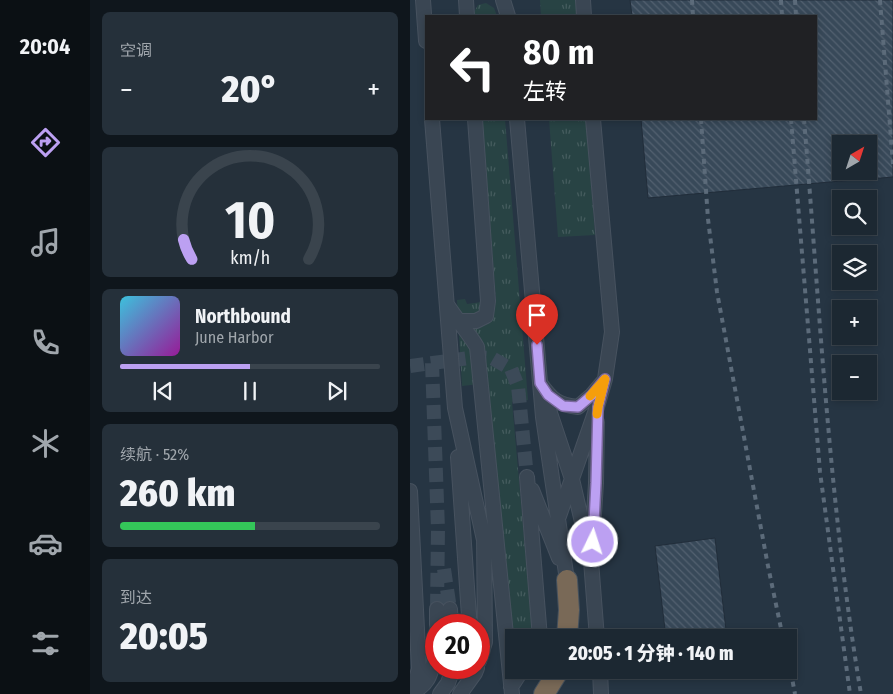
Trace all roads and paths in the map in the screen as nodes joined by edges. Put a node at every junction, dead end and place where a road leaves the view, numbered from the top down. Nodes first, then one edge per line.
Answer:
1 (423, 0) edge
2 (466, 0) edge
3 (503, 0) edge
4 (583, 0) edge
5 (467, 15) edge
6 (508, 15) edge
7 (584, 15) edge
8 (425, 27) edge
9 (432, 120) edge
10 (475, 120) edge
11 (517, 120) edge
12 (593, 120) edge
13 (447, 304) junction
14 (458, 321) junction
15 (605, 379) junction
16 (480, 380) junction
17 (540, 383) junction
18 (598, 407) junction
19 (455, 408) junction
20 (572, 480) junction
21 (410, 491) edge
22 (558, 519) junction
23 (484, 540) junction
24 (592, 561) junction
25 (567, 580) junction
26 (470, 614) edge
27 (485, 614) edge
28 (539, 629) edge
29 (568, 629) edge
30 (596, 629) edge
31 (426, 679) edge
32 (436, 679) edge
33 (449, 679) edge
34 (471, 679) edge
35 (518, 679) edge
36 (553, 679) edge
37 (600, 679) edge
38 (415, 691) edge
39 (512, 691) edge
40 (440, 694) edge
41 (460, 694) edge
42 (544, 694) edge
43 (601, 694) edge

1 - 8 lane
2 - 5 lane
3 - 6 lane
4 - 7 lane
9 - 13 lane
10 - 14 lane
11 - 17 lane
12 - 15 lane
13 - 14 lane
13 - 19 lane
14 - 16 lane
15 - 17 lane
15 - 18 lane
16 - 23 lane
16 - 39 lane
17 - 20 lane
17 - 22 lane
18 - 20 lane
18 - 24 lane
19 - 23 lane
19 - 26 lane
20 - 22 lane
20 - 24 lane
21 - 38 lane
22 - 25 lane
23 - 27 lane
24 - 30 lane
25 - 28 lane
25 - 29 highway
31 - 38 lane
32 - 38 lane
33 - 40 lane
34 - 41 lane
35 - 39 lane
36 - 42 highway
37 - 43 lane

